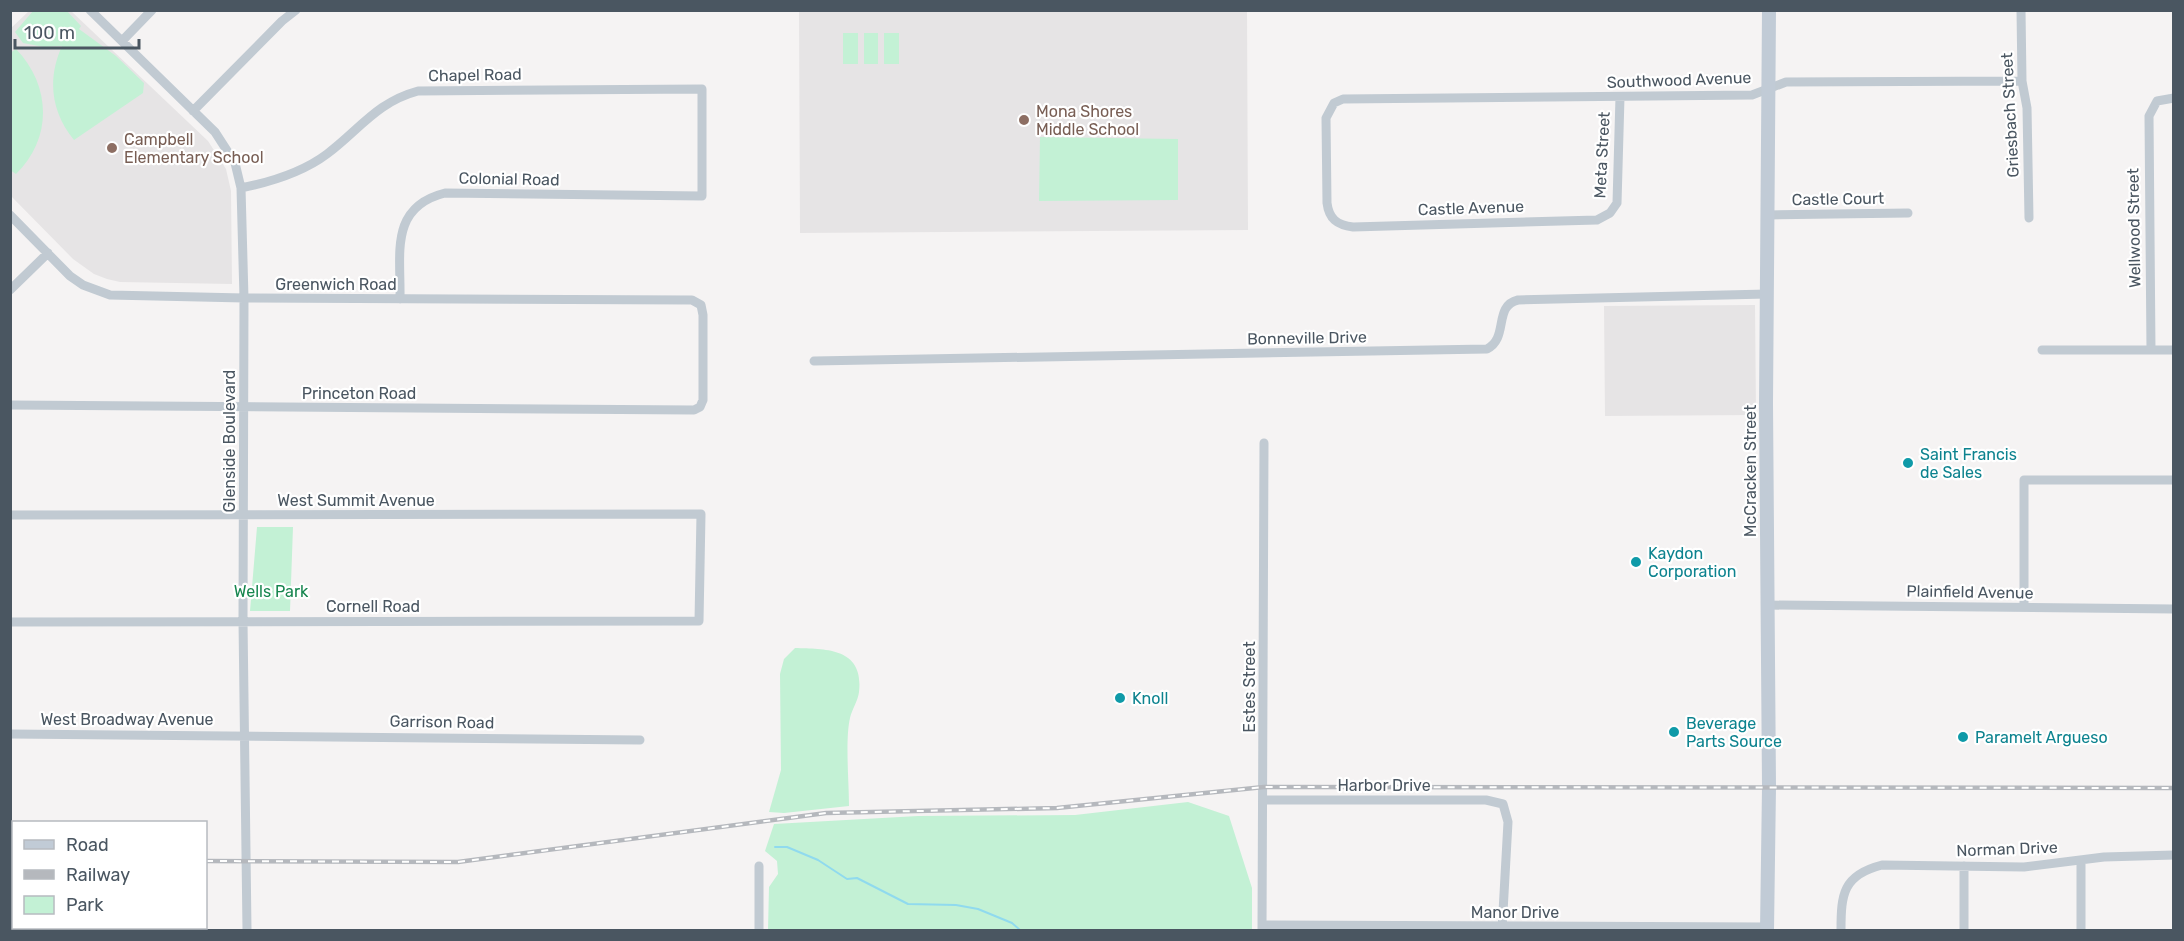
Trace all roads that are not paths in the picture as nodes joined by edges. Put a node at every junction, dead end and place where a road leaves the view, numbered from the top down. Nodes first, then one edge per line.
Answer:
1 (90, 10) edge
2 (152, 10) edge
3 (296, 10) edge
4 (1769, 10) edge
5 (2021, 10) edge
6 (122, 41) junction
7 (2022, 81) junction
8 (1769, 89) junction
9 (1620, 97) junction
10 (2174, 98) edge
11 (193, 111) junction
12 (241, 188) junction
13 (702, 196) joint
14 (1610, 213) joint
15 (1908, 213) dead end
16 (10, 214) edge
17 (1768, 215) junction
18 (2029, 218) dead end
19 (1333, 220) joint
20 (48, 253) junction
21 (10, 290) edge
22 (1767, 294) junction
23 (244, 298) junction
24 (400, 299) junction
25 (2042, 350) dead end
26 (2151, 350) junction
27 (2174, 350) edge
28 (814, 361) dead end
29 (703, 400) joint
30 (10, 405) edge
31 (244, 408) junction
32 (1264, 443) dead end
33 (2174, 480) edge
34 (10, 515) edge
35 (244, 516) junction
36 (1767, 605) junction
37 (2024, 607) junction
38 (2174, 609) edge
39 (243, 621) junction
40 (699, 621) joint
41 (10, 622) edge
42 (10, 734) edge
43 (244, 735) junction
44 (640, 740) dead end
45 (1264, 800) junction
46 (2174, 855) edge
47 (2081, 861) junction
48 (759, 866) dead end
49 (1964, 866) junction
50 (1262, 928) edge
51 (1502, 929) edge
52 (1767, 929) edge
53 (246, 930) edge
54 (759, 930) edge
55 (1841, 930) edge
56 (1964, 930) edge
57 (2081, 930) edge

1 - 6 street, Glenside Boulevard
2 - 6 street
3 - 11 street
4 - 8 street, McCracken Street
5 - 7 street, Griesbach Street
6 - 11 street, Glenside Boulevard
7 - 8 street, Southwood Avenue
7 - 18 street, Griesbach Street
8 - 9 street, Southwood Avenue
8 - 17 street, McCracken Street
9 - 14 street, Meta Street
9 - 19 street, Southwood Avenue
10 - 26 street, Wellwood Street
11 - 12 street, Glenside Boulevard
12 - 13 street, Chapel Road
12 - 23 street, Glenside Boulevard
13 - 24 street, Colonial Road
14 - 19 street, Castle Avenue
15 - 17 street, Castle Court
16 - 20 street, Greenwich Road
17 - 22 street, McCracken Street
20 - 21 street
20 - 23 street, Greenwich Road
22 - 28 street, Bonneville Drive
22 - 36 street, McCracken Street
23 - 24 street, Greenwich Road
23 - 31 street, Glenside Boulevard
24 - 29 street, Greenwich Road
25 - 26 street
26 - 27 street
29 - 31 street, Princeton Road
30 - 31 street, Princeton Road
31 - 35 street, Glenside Boulevard
32 - 45 street, Estes Street
33 - 37 street
34 - 35 street, West Summit Avenue
35 - 39 street, Glenside Boulevard
35 - 40 street, West Summit Avenue
36 - 37 street, Plainfield Avenue
36 - 52 street, McCracken Street
37 - 38 street, Plainfield Avenue
39 - 40 street, Cornell Road
39 - 41 street, Cornell Road
39 - 43 street, Glenside Boulevard
42 - 43 street, West Broadway Avenue
43 - 44 street, Garrison Road
43 - 53 street, Glenside Boulevard
45 - 50 street, Estes Street
45 - 51 street, Harbor Drive
46 - 47 street, Norman Drive
47 - 49 street, Norman Drive
47 - 57 street
48 - 54 street
49 - 55 street, Norman Drive
49 - 56 street
50 - 51 street, Manor Drive
51 - 52 street, Manor Drive

